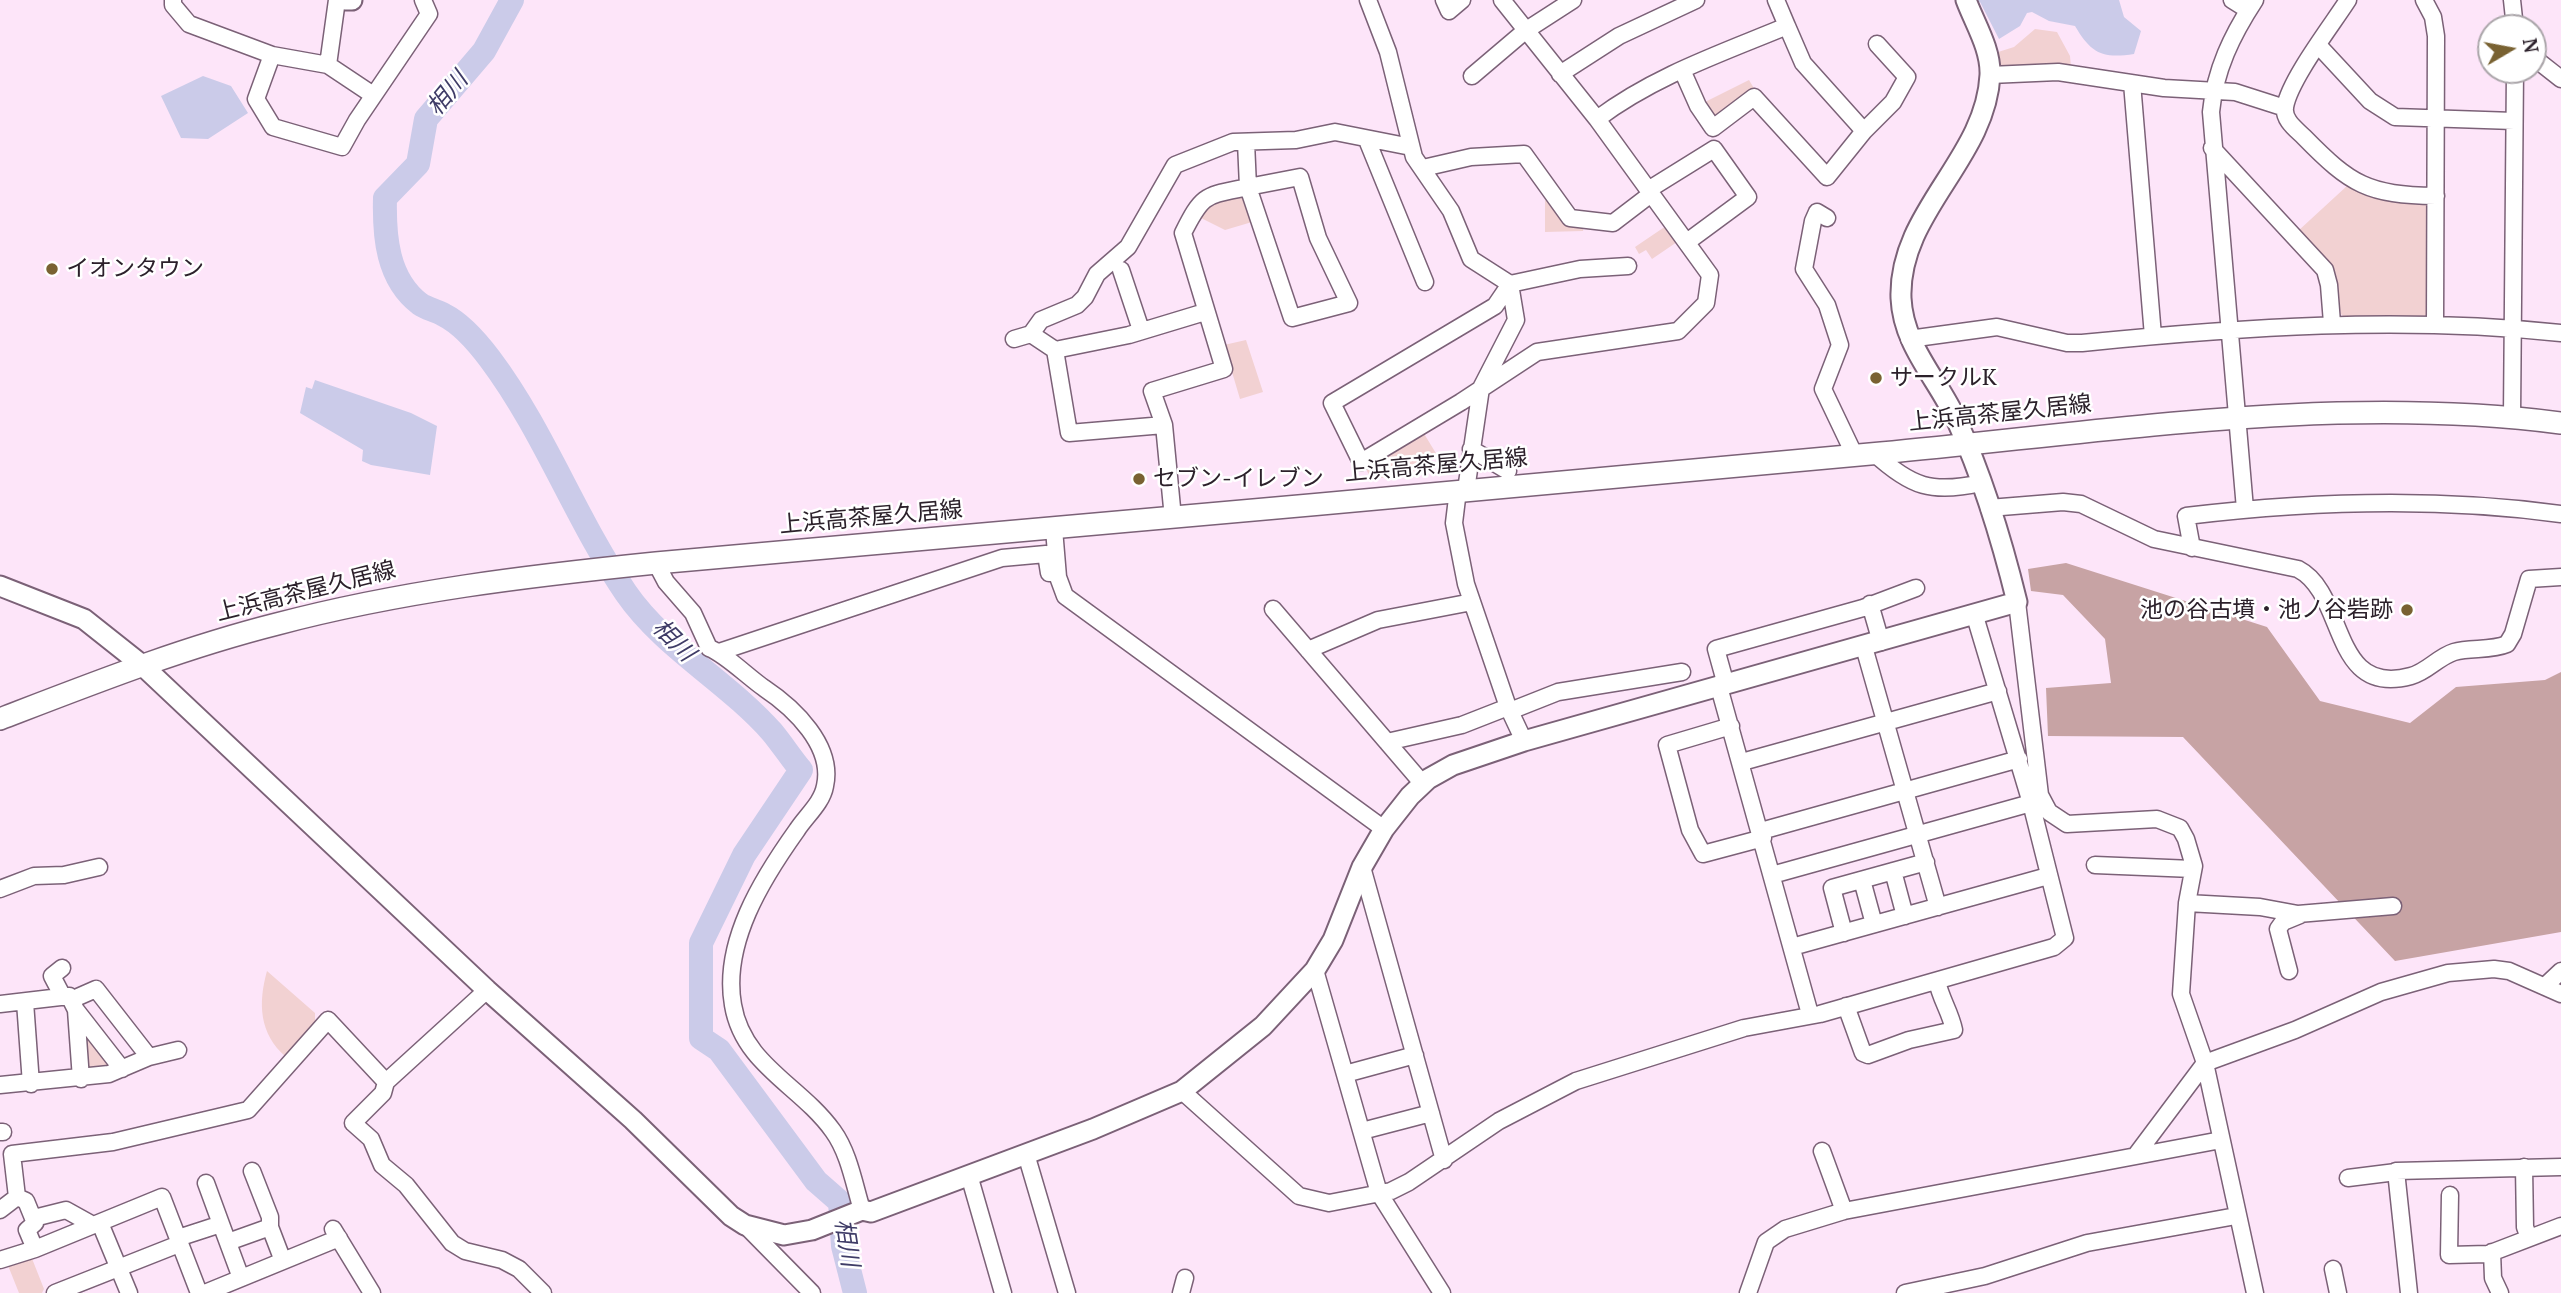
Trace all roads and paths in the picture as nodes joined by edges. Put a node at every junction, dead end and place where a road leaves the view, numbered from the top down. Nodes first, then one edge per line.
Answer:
1 (173, 0) edge
2 (337, 0) edge
3 (345, 0) edge
4 (352, 0) edge
5 (423, 0) edge
6 (1367, 0) edge
7 (1444, 0) edge
8 (1462, 0) edge
9 (1502, 0) edge
10 (1573, 0) edge
11 (1696, 0) edge
12 (1776, 0) edge
13 (1966, 0) edge
14 (2232, 0) edge
15 (2348, 0) edge
16 (2424, 0) edge
17 (2251, 5) edge
18 (1787, 26) junction
19 (1525, 31) junction
20 (1877, 44) dead end
21 (2318, 45) junction
22 (272, 55) junction
23 (328, 65) junction
24 (2547, 68) edge
25 (1682, 70) junction
26 (1560, 74) junction
27 (1990, 75) junction
28 (1472, 76) dead end
29 (2561, 79) edge
30 (2132, 83) junction
31 (2515, 84) edge
32 (2213, 92) junction
33 (373, 95) junction
34 (2285, 108) junction
35 (1597, 119) junction
36 (2436, 120) junction
37 (2514, 121) junction
38 (1864, 131) junction
39 (1367, 140) junction
40 (1246, 142) junction
41 (1411, 147) junction
42 (2212, 148) junction
43 (1423, 168) junction
44 (1248, 187) junction
45 (1649, 192) junction
46 (2436, 196) junction
47 (1827, 218) dead end
48 (1687, 242) junction
49 (1628, 266) dead end
50 (1121, 270) dead end
51 (1425, 282) dead end
52 (1510, 284) junction
53 (1205, 312) junction
54 (2332, 323) junction
55 (2435, 324) junction
56 (2512, 328) junction
57 (1141, 330) junction
58 (2228, 330) junction
59 (2561, 333) edge
60 (1031, 334) junction
61 (2153, 336) junction
62 (1014, 339) dead end
63 (1909, 339) junction
64 (1055, 350) junction
65 (1481, 388) junction
66 (2512, 416) junction
67 (2235, 419) junction
68 (2561, 422) edge
69 (1164, 425) junction
70 (1967, 444) junction
71 (1471, 449) junction
72 (1864, 454) junction
73 (1508, 471) dead end
74 (1981, 483) junction
75 (1462, 490) junction
76 (1989, 508) junction
77 (2245, 509) junction
78 (2561, 514) edge
79 (1173, 518) junction
80 (1054, 529) junction
81 (2192, 548) junction
82 (645, 564) junction
83 (2561, 577) edge
84 (0, 586) edge
85 (1916, 589) dead end
86 (1065, 596) junction
87 (1472, 602) junction
88 (2017, 602) junction
89 (1870, 604) junction
90 (1273, 609) dead end
91 (1974, 614) junction
92 (1873, 644) junction
93 (1308, 650) junction
94 (719, 652) junction
95 (142, 665) junction
96 (1682, 672) dead end
97 (1722, 686) junction
98 (1998, 691) junction
99 (1509, 709) junction
100 (0, 719) edge
101 (1886, 722) junction
102 (1731, 726) junction
103 (1524, 741) junction
104 (1387, 742) junction
105 (2019, 760) junction
106 (1742, 762) junction
107 (1423, 784) junction
108 (1906, 793) junction
109 (2036, 799) junction
110 (1384, 829) junction
111 (1762, 835) junction
112 (1918, 835) junction
113 (1926, 862) junction
114 (2095, 865) dead end
115 (99, 867) dead end
116 (1363, 867) junction
117 (2193, 869) junction
118 (1893, 871) junction
119 (1772, 875) junction
120 (2048, 876) junction
121 (1862, 880) junction
122 (0, 889) edge
123 (2187, 903) junction
124 (2393, 906) dead end
125 (1938, 907) junction
126 (2302, 914) junction
127 (1905, 916) junction
128 (1874, 925) junction
129 (1844, 933) junction
130 (1792, 947) junction
131 (62, 968) dead end
132 (1315, 970) junction
133 (2289, 971) dead end
134 (2561, 971) edge
135 (1937, 981) junction
136 (2545, 986) junction
137 (487, 990) junction
138 (2561, 994) edge
139 (25, 1002) junction
140 (70, 1002) junction
141 (0, 1004) edge
142 (1846, 1006) junction
143 (1810, 1014) junction
144 (178, 1050) dead end
145 (1415, 1055) junction
146 (149, 1057) junction
147 (2205, 1063) junction
148 (122, 1069) junction
149 (1345, 1074) junction
150 (81, 1079) junction
151 (386, 1082) junction
152 (31, 1084) junction
153 (0, 1085) edge
154 (1182, 1091) junction
155 (1431, 1113) junction
156 (1362, 1131) junction
157 (2221, 1140) junction
158 (1822, 1151) dead end
159 (1026, 1154) junction
160 (2136, 1155) junction
161 (1444, 1160) junction
162 (2524, 1167) junction
163 (2561, 1167) edge
164 (252, 1171) dead end
165 (2396, 1172) junction
166 (969, 1175) junction
167 (2348, 1178) dead end
168 (206, 1183) dead end
169 (11, 1188) edge
170 (1379, 1193) junction
171 (2450, 1195) dead end
172 (0, 1210) edge
173 (860, 1211) junction
174 (1844, 1212) junction
175 (2236, 1216) junction
176 (34, 1218) junction
177 (97, 1224) junction
178 (221, 1224) junction
179 (745, 1225) junction
180 (2561, 1226) edge
181 (270, 1227) junction
182 (2529, 1238) junction
183 (178, 1241) junction
184 (228, 1242) junction
185 (35, 1249) junction
186 (2492, 1252) junction
187 (0, 1260) edge
188 (283, 1261) junction
189 (119, 1267) junction
190 (2333, 1269) dead end
191 (241, 1278) junction
192 (2404, 1292) edge
193 (55, 1293) edge
194 (129, 1293) edge
195 (202, 1293) edge
196 (372, 1293) edge
197 (543, 1293) edge
198 (812, 1293) edge
199 (1003, 1293) edge
200 (1067, 1293) edge
201 (1442, 1293) edge
202 (1748, 1293) edge
203 (1905, 1293) edge
204 (2255, 1293) edge
205 (2338, 1293) edge
206 (2500, 1293) edge

1 - 22 street
2 - 23 street
3 - 4 street
5 - 33 street
6 - 41 street
7 - 8 street
9 - 19 street
10 - 19 street
11 - 26 street
12 - 18 street
13 - 27 street
14 - 17 street
15 - 21 street
16 - 36 street
17 - 32 street
18 - 25 street
18 - 38 street
19 - 26 street
19 - 28 street
20 - 38 street
21 - 34 street
21 - 36 street
22 - 23 street
22 - 33 street
23 - 33 street
24 - 29 street
25 - 35 street
25 - 38 street
26 - 35 street
27 - 30 street
27 - 63 street
30 - 32 street
30 - 61 street
31 - 37 street
32 - 34 street
32 - 42 street
34 - 46 street
35 - 45 street
36 - 37 street
36 - 46 street
37 - 56 street
39 - 40 street
39 - 41 street
39 - 51 street
40 - 44 street
40 - 60 street
41 - 43 street
42 - 54 street
42 - 58 street
43 - 45 street
43 - 52 street
44 - 44 street
44 - 53 street
45 - 48 street
45 - 48 street
46 - 55 street
47 - 72 street
48 - 65 street
49 - 52 street
50 - 57 street
52 - 65 street
52 - 65 street
53 - 57 street
53 - 69 street
54 - 55 street
54 - 58 street
55 - 56 street
56 - 59 street
56 - 66 street
57 - 64 street
58 - 61 street
58 - 67 street
60 - 62 street
60 - 64 street
61 - 63 street
63 - 70 street
64 - 69 street
65 - 71 street
66 - 67 main road, 上浜高茶屋久居線
66 - 68 main road, 上浜高茶屋久居線
67 - 70 main road, 上浜高茶屋久居線
67 - 77 street
69 - 79 street
70 - 72 main road, 上浜高茶屋久居線
70 - 74 street
71 - 73 street
71 - 75 street
72 - 74 street
72 - 75 main road, 上浜高茶屋久居線
74 - 76 street
75 - 79 main road, 上浜高茶屋久居線
75 - 87 street
76 - 81 street
76 - 88 street
77 - 78 street
77 - 81 street
79 - 80 main road, 上浜高茶屋久居線
80 - 82 main road, 上浜高茶屋久居線
80 - 86 street
81 - 83 street
82 - 94 street
82 - 95 main road, 上浜高茶屋久居線
84 - 95 street
85 - 89 street
86 - 94 street
86 - 110 street
87 - 93 street
87 - 99 street
88 - 91 street
88 - 109 street
89 - 92 street
89 - 97 street
90 - 93 street
91 - 92 street
91 - 98 street
92 - 97 street
92 - 101 street
93 - 104 street
94 - 173 street
95 - 100 main road, 上浜高茶屋久居線
95 - 137 street
96 - 99 street
97 - 102 street
97 - 103 street
98 - 101 street
98 - 105 street
99 - 103 street
99 - 104 street
101 - 106 street
101 - 108 street
102 - 106 street
102 - 111 street
103 - 107 street
104 - 107 street
105 - 108 street
105 - 109 street
106 - 111 street
107 - 110 street
108 - 111 street
108 - 112 street
109 - 112 street
109 - 117 street
109 - 120 street
110 - 116 street
111 - 119 street
112 - 113 street
112 - 119 street
113 - 118 street
113 - 125 street
114 - 117 street
115 - 122 street
116 - 132 street
116 - 145 street
117 - 123 street
118 - 121 street
118 - 127 street
119 - 130 street
120 - 125 street
120 - 135 street
121 - 128 street
121 - 129 street
123 - 126 street
123 - 147 street
124 - 126 street
125 - 127 street
126 - 133 street
127 - 128 street
128 - 129 street
129 - 130 street
130 - 143 street
131 - 140 street
132 - 149 street
132 - 154 street
134 - 136 street
135 - 142 street
135 - 142 street
136 - 138 street
136 - 147 street
137 - 151 street
137 - 179 street
139 - 140 street
139 - 141 street
139 - 152 street
140 - 146 street
140 - 148 street
140 - 150 street
142 - 143 street
143 - 161 street
144 - 146 street
145 - 149 street
145 - 155 street
146 - 148 street
147 - 157 street
147 - 160 street
148 - 150 street
149 - 156 street
150 - 152 street
151 - 169 street
151 - 197 street
152 - 153 street
154 - 159 street
154 - 170 street
155 - 156 street
155 - 161 street
156 - 170 street
157 - 160 street
157 - 175 street
158 - 174 street
159 - 166 street
159 - 200 street
160 - 174 street
161 - 170 street
162 - 163 street
162 - 165 street
162 - 182 street
164 - 181 street
165 - 167 street
165 - 192 street
166 - 173 street
166 - 199 street
168 - 178 street
169 - 172 street
169 - 176 street
170 - 201 street
171 - 186 street
173 - 179 street
174 - 202 street
175 - 203 street
175 - 204 street
176 - 177 street
176 - 185 street
177 - 183 street
177 - 185 street
177 - 189 street
178 - 183 street
178 - 184 street
179 - 198 street
180 - 182 street
181 - 184 street
181 - 188 street
182 - 186 street
183 - 189 street
183 - 195 street
184 - 191 street
185 - 187 street
186 - 206 street
188 - 191 street
188 - 196 street
189 - 193 street
189 - 194 street
190 - 205 street
191 - 195 street

